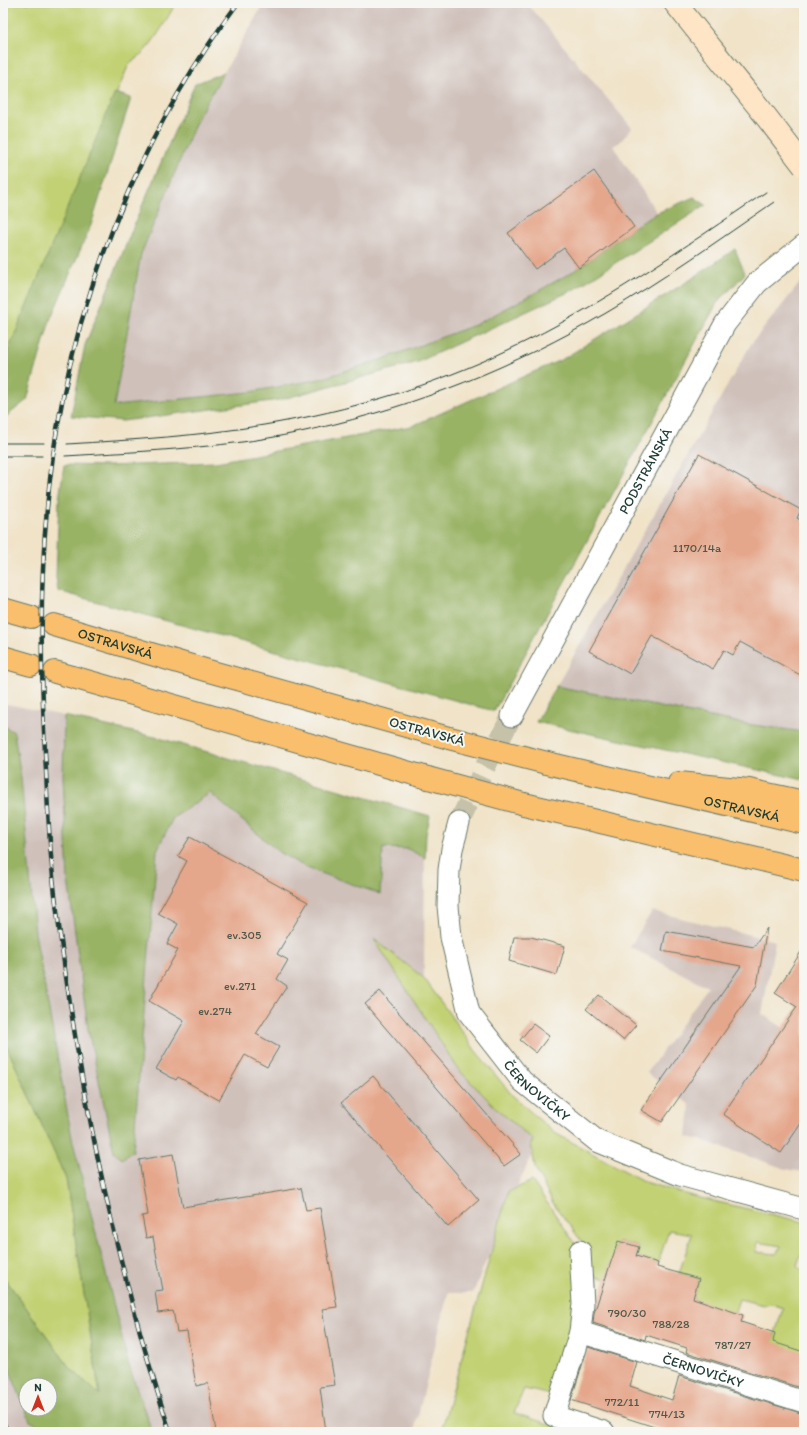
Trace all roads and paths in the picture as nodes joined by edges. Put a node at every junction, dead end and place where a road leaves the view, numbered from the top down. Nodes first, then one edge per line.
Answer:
1 (675, 3) edge
2 (804, 166) edge
3 (804, 244) edge
4 (3, 609) edge
5 (31, 617) dead end
6 (54, 624) dead end
7 (3, 657) edge
8 (31, 665) dead end
9 (55, 672) dead end
10 (512, 716) tunnel mouth
11 (590, 774) junction
12 (804, 802) edge
13 (459, 823) tunnel mouth
14 (804, 823) edge
15 (804, 870) edge
16 (804, 1209) edge
17 (580, 1251) dead end
18 (580, 1332) junction
19 (804, 1402) edge
20 (604, 1432) edge

1 - 2 main road, bridge
3 - 10 street, PODSTRÁNSKÁ
4 - 5 highway
6 - 11 highway, OSTRAVSKÁ, bridge
7 - 8 highway
9 - 15 highway, bridge
11 - 12 highway
11 - 14 highway, OSTRAVSKÁ
13 - 16 street, ČERNOVIČKY
17 - 18 street
18 - 19 street, ČERNOVIČKY
18 - 20 street

